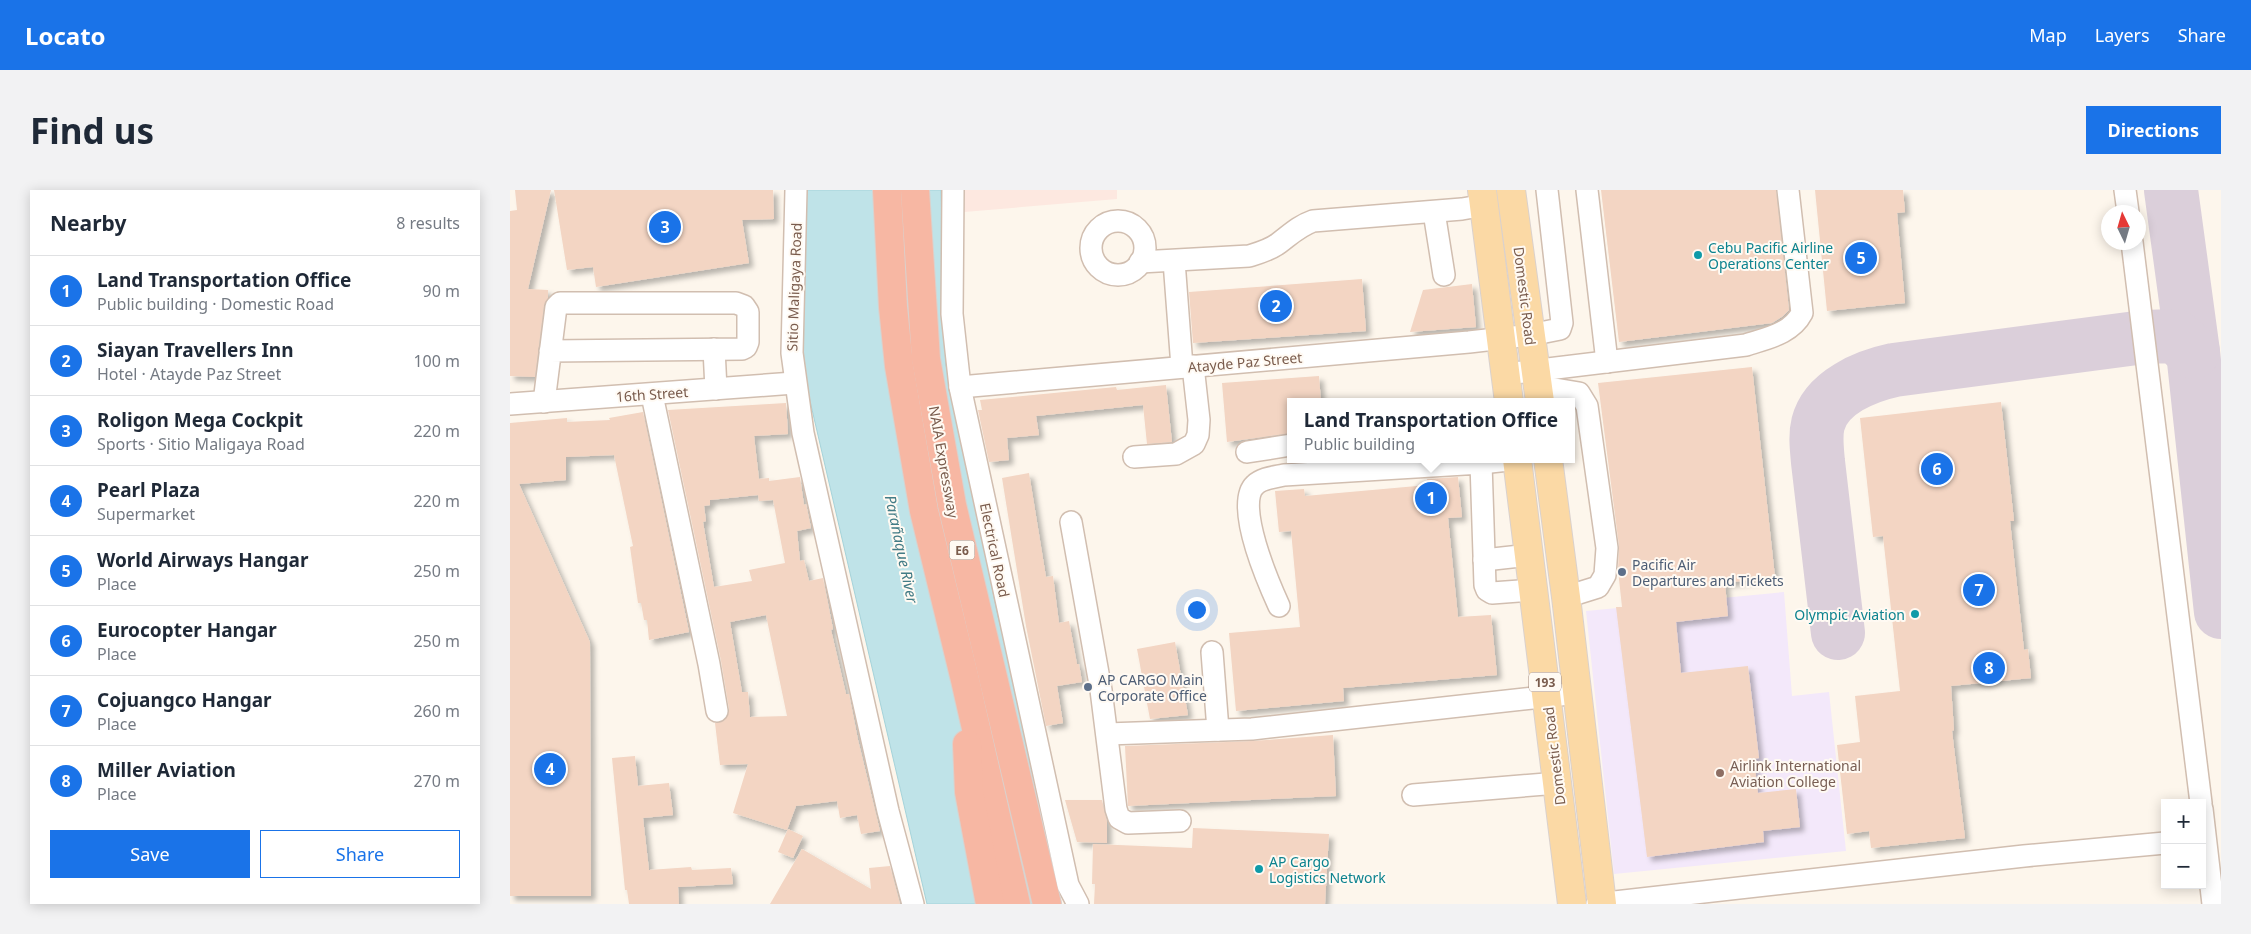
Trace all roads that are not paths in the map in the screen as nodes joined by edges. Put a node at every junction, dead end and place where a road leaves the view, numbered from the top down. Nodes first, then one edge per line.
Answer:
1 (796, 190) edge
2 (887, 190) edge
3 (915, 190) edge
4 (953, 190) edge
5 (1511, 190) edge
6 (1547, 190) edge
7 (1587, 190) edge
8 (1788, 190) edge
9 (2125, 190) edge
10 (1484, 198) edge
11 (2127, 205) edge
12 (1434, 212) junction
13 (2133, 250) edge
14 (1174, 261) junction
15 (1140, 262) dead end
16 (1444, 275) dead end
17 (1530, 336) junction
18 (1501, 338) junction
19 (714, 350) junction
20 (550, 351) junction
21 (1607, 362) junction
22 (1188, 367) junction
23 (794, 383) junction
24 (1537, 386) edge
25 (960, 387) junction
26 (716, 389) junction
27 (1505, 394) edge
28 (652, 395) junction
29 (544, 402) junction
30 (510, 404) edge
31 (1287, 447) edge
32 (1247, 452) dead end
33 (1134, 458) dead end
34 (1481, 463) joint
35 (1518, 463) edge
36 (1549, 463) edge
37 (1071, 522) dead end
38 (1529, 555) junction
39 (1484, 560) junction
40 (1533, 590) junction
41 (1566, 597) junction
42 (1279, 606) dead end
43 (1212, 652) dead end
44 (965, 680) junction
45 (1578, 693) junction
46 (1547, 698) junction
47 (717, 711) dead end
48 (1218, 730) junction
49 (1107, 734) junction
50 (1558, 784) junction
51 (1413, 795) dead end
52 (2201, 799) edge
53 (1180, 821) dead end
54 (2206, 829) edge
55 (2161, 843) edge
56 (2210, 848) edge
57 (1734, 896) edge
58 (913, 904) edge
59 (990, 904) edge
60 (1016, 904) edge
61 (1047, 904) edge
62 (1078, 904) edge
63 (1572, 904) edge
64 (1597, 904) edge
65 (1602, 904) edge
66 (2214, 904) edge

1 - 23 street, Sitio Maligaya Road
2 - 44 highway, NAIA Expressway / E6
3 - 61 highway, NAIA Expressway / E6
4 - 25 street, Electrical Road
5 - 17 main road, Domestic Road
6 - 17 street, Atayde Paz Street
7 - 21 street
8 - 21 street
9 - 11 street
10 - 12 street
10 - 18 main road, Domestic Road
12 - 14 street
12 - 16 street
13 - 52 street
14 - 15 street
14 - 22 street
17 - 18 street, Atayde Paz Street
17 - 24 main road, Domestic Road
18 - 22 street, Atayde Paz Street
18 - 27 main road, Domestic Road
19 - 20 street
19 - 20 street
19 - 26 street
20 - 29 street
21 - 24 street
22 - 25 street, Atayde Paz Street
22 - 33 street
23 - 26 street, 16th Street
23 - 58 street, Sitio Maligaya Road
24 - 27 street
24 - 41 street
25 - 62 street, Electrical Road
26 - 28 street, 16th Street
28 - 29 street, 16th Street
28 - 47 street
29 - 30 street, 16th Street
31 - 32 street
34 - 39 street
34 - 42 street
35 - 38 main road, Domestic Road / 193
36 - 41 main road, 193
37 - 49 street
38 - 39 street
38 - 40 main road, Domestic Road / 193
39 - 40 street
40 - 46 main road, Domestic Road / 193
41 - 45 main road, 193
43 - 48 street
44 - 59 highway
44 - 60 highway, NAIA Expressway / E6
45 - 46 street
45 - 65 main road, 193
46 - 48 street
46 - 50 main road, Domestic Road / 193
48 - 49 street
49 - 53 street
50 - 51 street
50 - 63 main road, Domestic Road / 193
54 - 56 street
55 - 57 street
56 - 66 street
57 - 65 street
64 - 65 street

